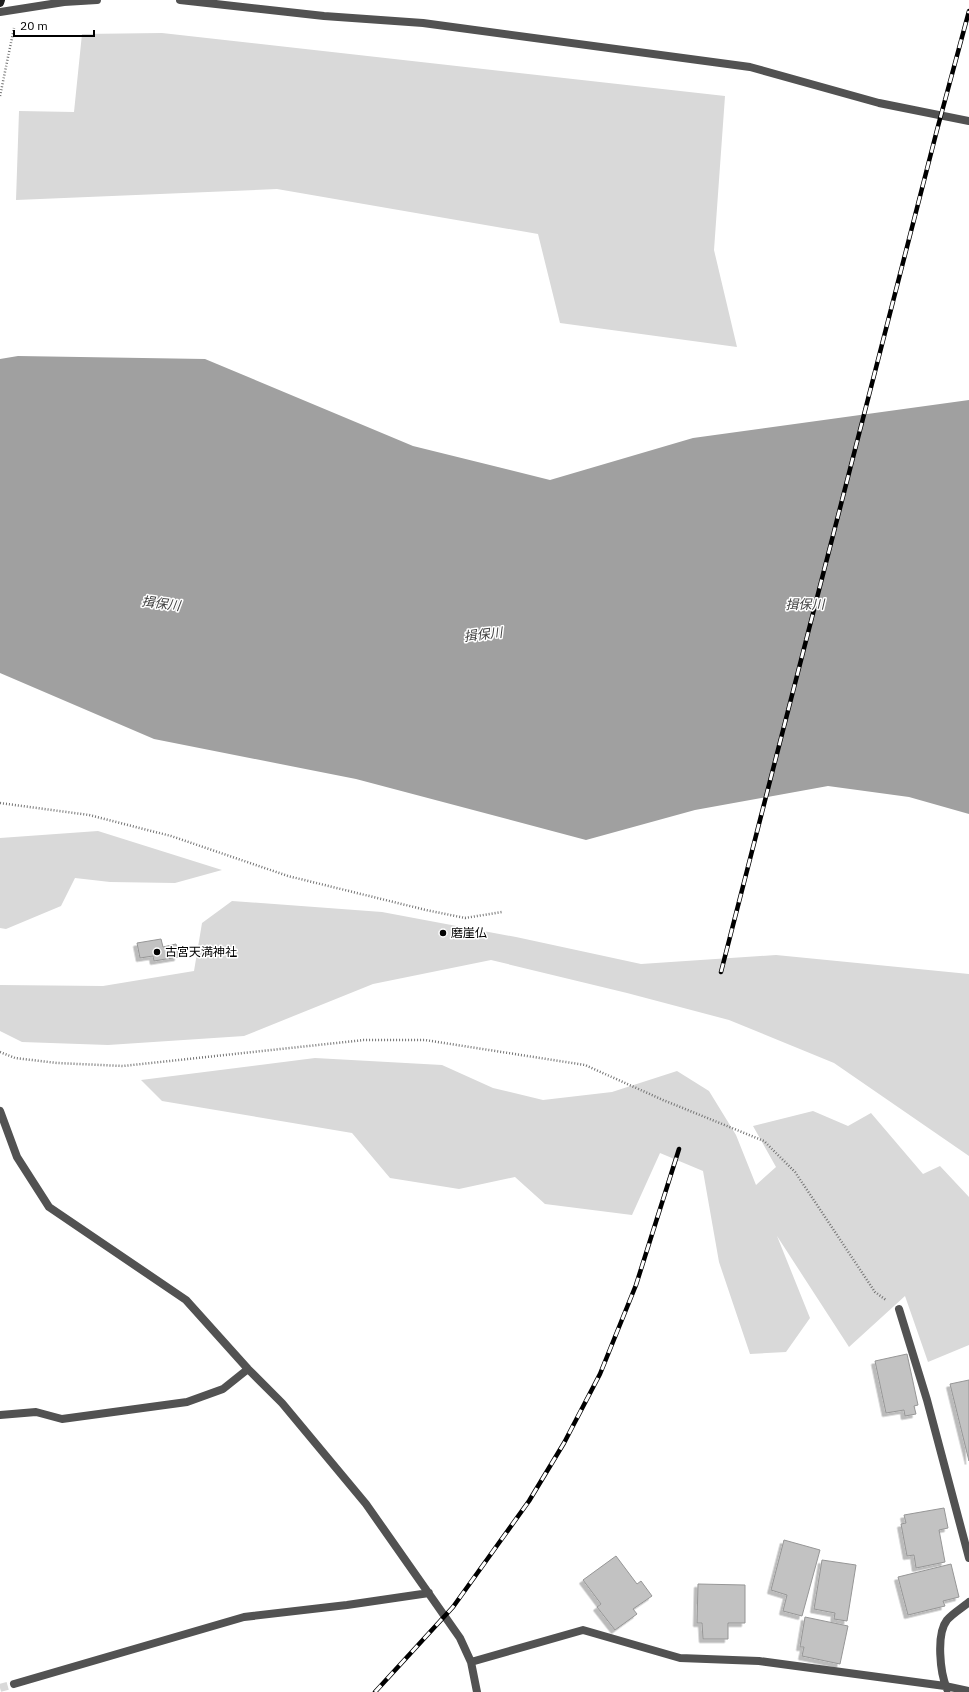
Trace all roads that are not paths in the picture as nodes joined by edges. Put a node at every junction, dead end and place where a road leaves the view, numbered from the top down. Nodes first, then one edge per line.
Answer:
1 (1, 0) edge
2 (97, 0) edge
3 (180, 0) edge
4 (0, 3) edge
5 (0, 12) edge
6 (969, 121) edge
7 (0, 1111) edge
8 (898, 1309) road end
9 (248, 1369) junction
10 (0, 1415) edge
11 (969, 1558) edge
12 (429, 1593) junction
13 (969, 1602) edge
14 (471, 1662) junction
15 (14, 1684) tunnel mouth
16 (946, 1689) edge
17 (969, 1691) edge
18 (477, 1692) edge

1 - 4 main road
2 - 5 street
3 - 6 street
7 - 9 street
8 - 11 street
9 - 10 street
9 - 12 street
12 - 14 street
12 - 15 street
13 - 16 street
14 - 16 street
14 - 18 street
16 - 17 street

